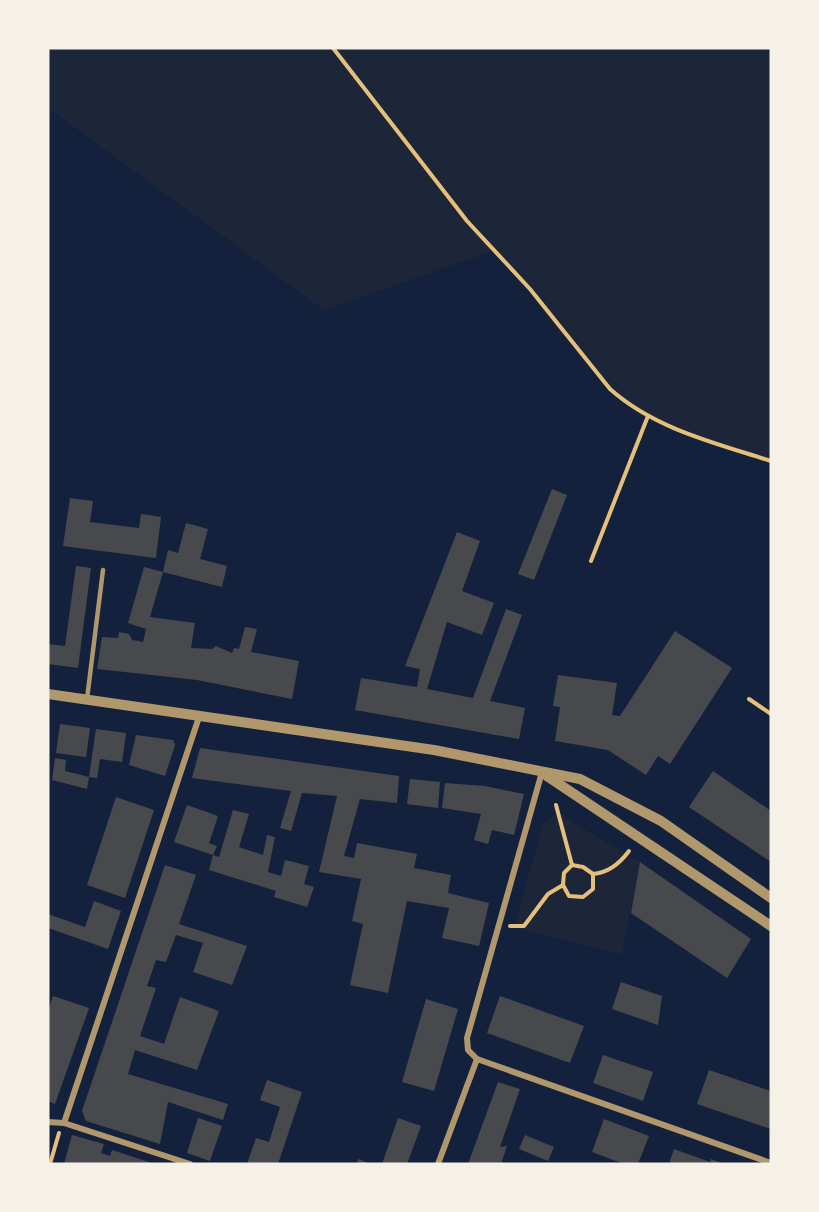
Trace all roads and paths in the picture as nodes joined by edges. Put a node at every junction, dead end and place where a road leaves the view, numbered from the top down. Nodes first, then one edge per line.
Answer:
1 (333, 48) edge
2 (648, 416) junction
3 (771, 461) edge
4 (591, 561) dead end
5 (103, 570) dead end
6 (48, 694) edge
7 (87, 699) junction
8 (749, 699) dead end
9 (771, 714) edge
10 (199, 717) junction
11 (542, 772) junction
12 (556, 805) dead end
13 (629, 851) dead end
14 (572, 865) junction
15 (593, 874) junction
16 (563, 885) junction
17 (771, 898) edge
18 (509, 926) dead end
19 (771, 926) edge
20 (477, 1059) junction
21 (48, 1122) edge
22 (64, 1123) junction
23 (50, 1164) edge
24 (190, 1164) edge
25 (438, 1164) edge
26 (771, 1164) edge

1 - 2 path
2 - 3 path
2 - 4 path
5 - 7 lane
6 - 7 street
7 - 10 street
8 - 9 path
10 - 11 street
10 - 22 street
11 - 17 street
11 - 19 street
11 - 20 street
12 - 14 path
13 - 15 path
14 - 15 path
14 - 16 path
15 - 16 path
16 - 18 path
20 - 25 street
20 - 26 street
21 - 22 street
22 - 23 path
22 - 24 street

